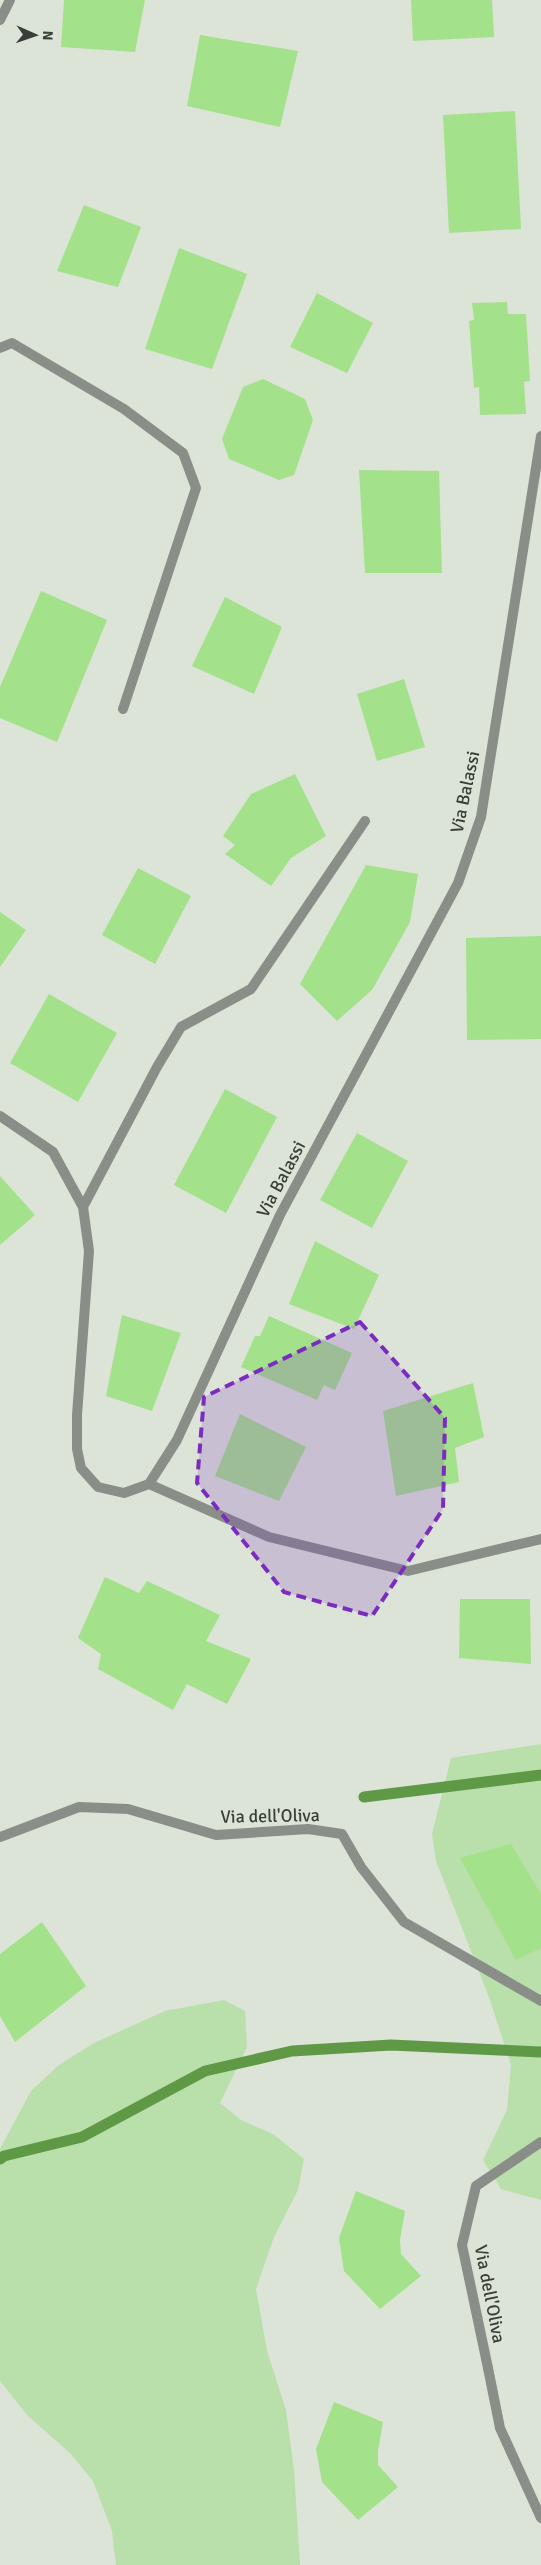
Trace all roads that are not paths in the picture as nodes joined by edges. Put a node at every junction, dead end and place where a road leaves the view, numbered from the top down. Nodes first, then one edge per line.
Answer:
1 (10, 0) edge
2 (0, 20) edge
3 (0, 348) edge
4 (541, 436) edge
5 (123, 708) dead end
6 (365, 821) dead end
7 (0, 1116) edge
8 (83, 1207) junction
9 (149, 1484) junction
10 (541, 1539) edge
11 (0, 1837) edge
12 (541, 2002) edge
13 (541, 2142) edge
14 (541, 2518) edge

1 - 2 street
3 - 5 street
4 - 9 street, Via Balassi
6 - 8 street
7 - 8 street
8 - 9 street
9 - 10 street
11 - 12 street, Via dell'Oliva
13 - 14 street, Via dell'Oliva

